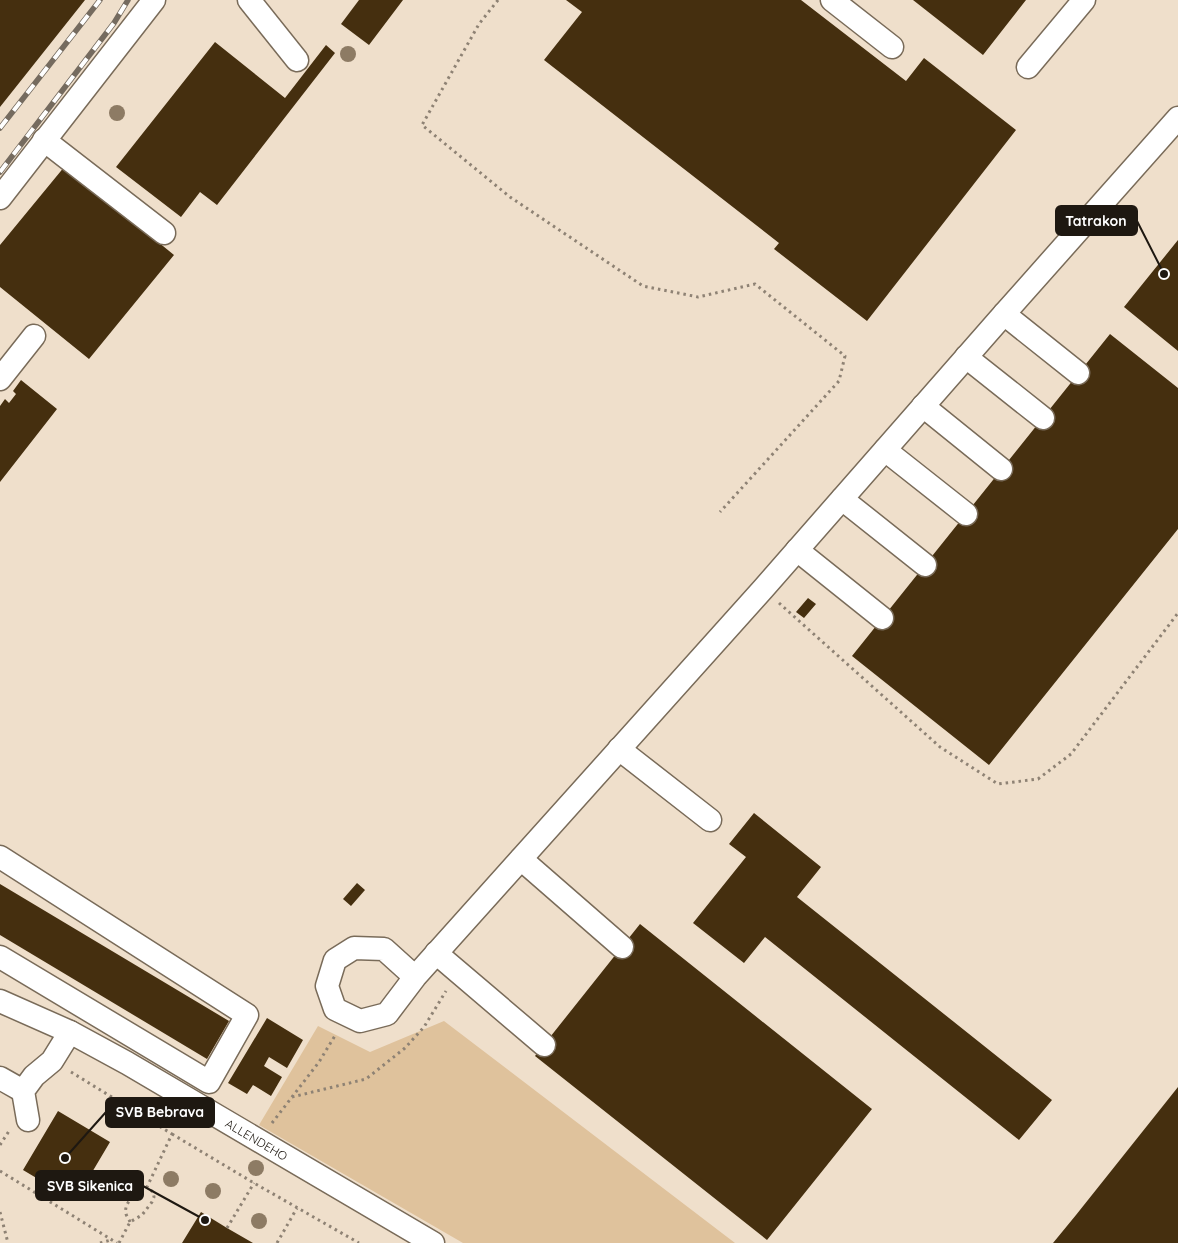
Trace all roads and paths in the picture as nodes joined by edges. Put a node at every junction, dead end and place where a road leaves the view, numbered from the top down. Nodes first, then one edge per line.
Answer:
1 (154, 0) edge
2 (249, 0) edge
3 (498, 0) edge
4 (832, 0) edge
5 (1084, 0) edge
6 (892, 47) dead end
7 (297, 60) dead end
8 (1028, 67) dead end
9 (1178, 118) edge
10 (44, 140) junction
11 (0, 198) edge
12 (164, 233) dead end
13 (1004, 314) junction
14 (34, 336) dead end
15 (966, 357) junction
16 (1078, 373) dead end
17 (0, 378) edge
18 (923, 406) junction
19 (1042, 418) dead end
20 (885, 450) junction
21 (1001, 469) dead end
22 (842, 499) junction
23 (720, 512) dead end
24 (966, 514) dead end
25 (797, 550) junction
26 (925, 565) dead end
27 (763, 589) junction
28 (1178, 613) edge
29 (882, 618) dead end
30 (619, 749) junction
31 (710, 820) dead end
32 (0, 857) edge
33 (521, 859) junction
34 (622, 947) dead end
35 (436, 953) junction
36 (0, 957) edge
37 (457, 971) junction
38 (415, 977) junction
39 (0, 1001) edge
40 (348, 1015) junction
41 (70, 1032) junction
42 (544, 1045) dead end
43 (52, 1061) junction
44 (0, 1078) edge
45 (209, 1082) junction
46 (23, 1091) junction
47 (292, 1097) junction
48 (206, 1110) junction
49 (28, 1120) dead end
50 (172, 1134) junction
51 (259, 1141) junction
52 (0, 1172) edge
53 (254, 1183) junction
54 (147, 1187) junction
55 (297, 1208) junction
56 (0, 1212) edge
57 (130, 1222) junction
58 (227, 1228) dead end
59 (112, 1240) junction
60 (353, 1242) edge
61 (8, 1243) edge
62 (100, 1243) edge
63 (118, 1243) edge
64 (277, 1243) edge
65 (359, 1243) edge
66 (433, 1243) edge

1 - 10 street
2 - 7 street
3 - 23 path
4 - 6 street
5 - 8 street
9 - 13 street
10 - 11 street
10 - 12 street
13 - 15 street
13 - 16 street
14 - 17 street
15 - 18 street
15 - 19 street
18 - 20 street
18 - 21 street
20 - 22 street
20 - 24 street
22 - 25 street
22 - 26 street
25 - 27 street
25 - 29 street
27 - 28 path
27 - 30 street
30 - 31 street
30 - 33 street
32 - 45 street
33 - 34 street
33 - 35 street
35 - 37 street
35 - 38 street
36 - 45 street
37 - 42 street
37 - 47 path
38 - 40 street
38 - 40 street
39 - 41 street, ALLENDEHO
40 - 47 path
41 - 43 street
41 - 48 street, ALLENDEHO
43 - 46 street
43 - 50 path
44 - 46 street
45 - 48 street
46 - 49 street
47 - 51 path
48 - 51 street, ALLENDEHO
50 - 53 path
50 - 54 path
51 - 66 street, ALLENDEHO
52 - 59 path
53 - 55 path
53 - 58 path
54 - 57 path
54 - 57 path
55 - 60 path
55 - 64 path
56 - 61 path
57 - 63 path
59 - 62 path
59 - 63 path
60 - 65 path

